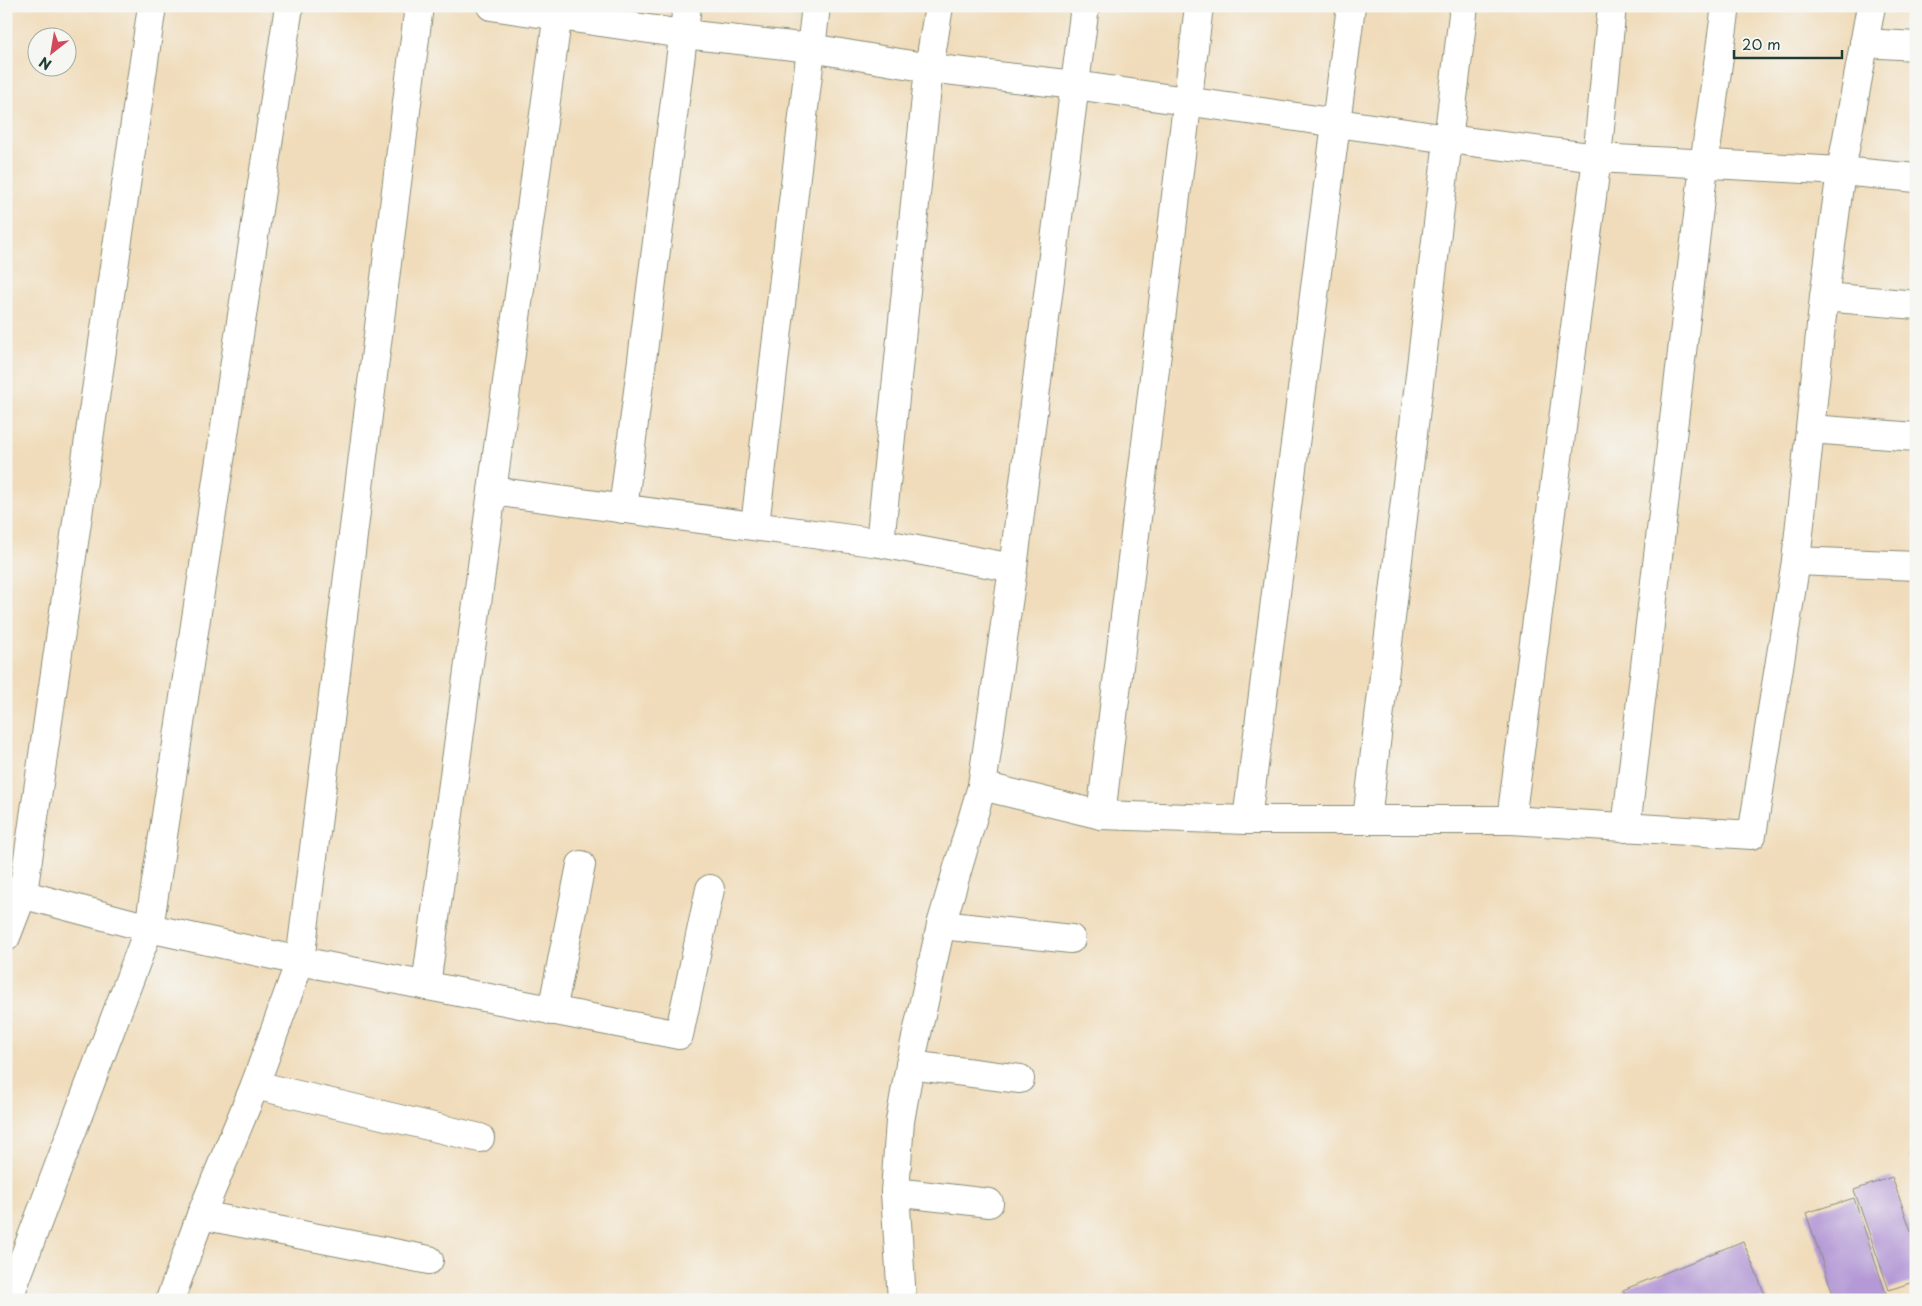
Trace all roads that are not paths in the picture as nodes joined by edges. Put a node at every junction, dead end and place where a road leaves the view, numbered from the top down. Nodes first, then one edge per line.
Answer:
1 (152, 6) edge
2 (289, 6) edge
3 (419, 6) edge
4 (491, 6) edge
5 (687, 6) edge
6 (816, 6) edge
7 (939, 6) edge
8 (1085, 6) edge
9 (1199, 6) edge
10 (1351, 6) edge
11 (1464, 6) edge
12 (1612, 6) edge
13 (1726, 6) edge
14 (1871, 6) edge
15 (558, 11) edge
16 (683, 34) junction
17 (1864, 43) junction
18 (1916, 46) edge
19 (811, 48) junction
20 (929, 68) junction
21 (1075, 85) junction
22 (1187, 101) junction
23 (1336, 122) junction
24 (1448, 139) junction
25 (1597, 158) junction
26 (1704, 165) junction
27 (1841, 171) junction
28 (1916, 178) edge
29 (1824, 297) junction
30 (1916, 305) edge
31 (1810, 430) junction
32 (1916, 437) edge
33 (492, 491) junction
34 (622, 509) junction
35 (755, 525) junction
36 (880, 543) junction
37 (1796, 561) junction
38 (1916, 566) edge
39 (1013, 568) junction
40 (982, 786) junction
41 (1101, 815) junction
42 (1367, 819) junction
43 (1247, 820) junction
44 (1511, 820) junction
45 (1626, 828) junction
46 (581, 865) dead end
47 (710, 889) dead end
48 (15, 892) edge
49 (941, 925) junction
50 (149, 928) junction
51 (6, 938) edge
52 (1071, 939) dead end
53 (300, 961) junction
54 (426, 986) junction
55 (552, 1011) junction
56 (910, 1065) junction
57 (1020, 1079) dead end
58 (255, 1085) junction
59 (480, 1138) dead end
60 (895, 1192) junction
61 (989, 1203) dead end
62 (201, 1215) junction
63 (429, 1260) dead end
64 (8, 1300) edge
65 (170, 1300) edge
66 (902, 1300) edge

1 - 48 street
2 - 50 street
3 - 53 street
4 - 15 street
5 - 16 street
6 - 19 street
7 - 20 street
8 - 21 street
9 - 22 street
10 - 23 street
11 - 24 street
12 - 25 street
13 - 26 street
14 - 17 street
15 - 16 street
15 - 33 street
16 - 19 street
16 - 34 street
17 - 18 street
17 - 27 street
19 - 20 street
19 - 35 street
20 - 21 street
20 - 36 street
21 - 22 street
21 - 39 street
22 - 23 street
22 - 41 street
23 - 24 street
23 - 43 street
24 - 25 street
24 - 42 street
25 - 26 street
25 - 44 street
26 - 27 street
26 - 45 street
27 - 28 street
27 - 29 street
29 - 30 street
29 - 31 street
31 - 32 street
31 - 37 street
33 - 34 street
33 - 54 street
34 - 35 street
35 - 36 street
36 - 39 street
37 - 38 street
37 - 45 street
39 - 40 street
40 - 41 street
40 - 49 street
41 - 43 street
42 - 43 street
42 - 44 street
44 - 45 street
46 - 55 street
47 - 55 street
48 - 50 street
48 - 51 street
49 - 52 street
49 - 56 street
50 - 53 street
50 - 64 street
53 - 54 street
53 - 58 street
54 - 55 street
56 - 57 street
56 - 60 street
58 - 59 street
58 - 62 street
60 - 61 street
60 - 66 street
62 - 63 street
62 - 65 street

